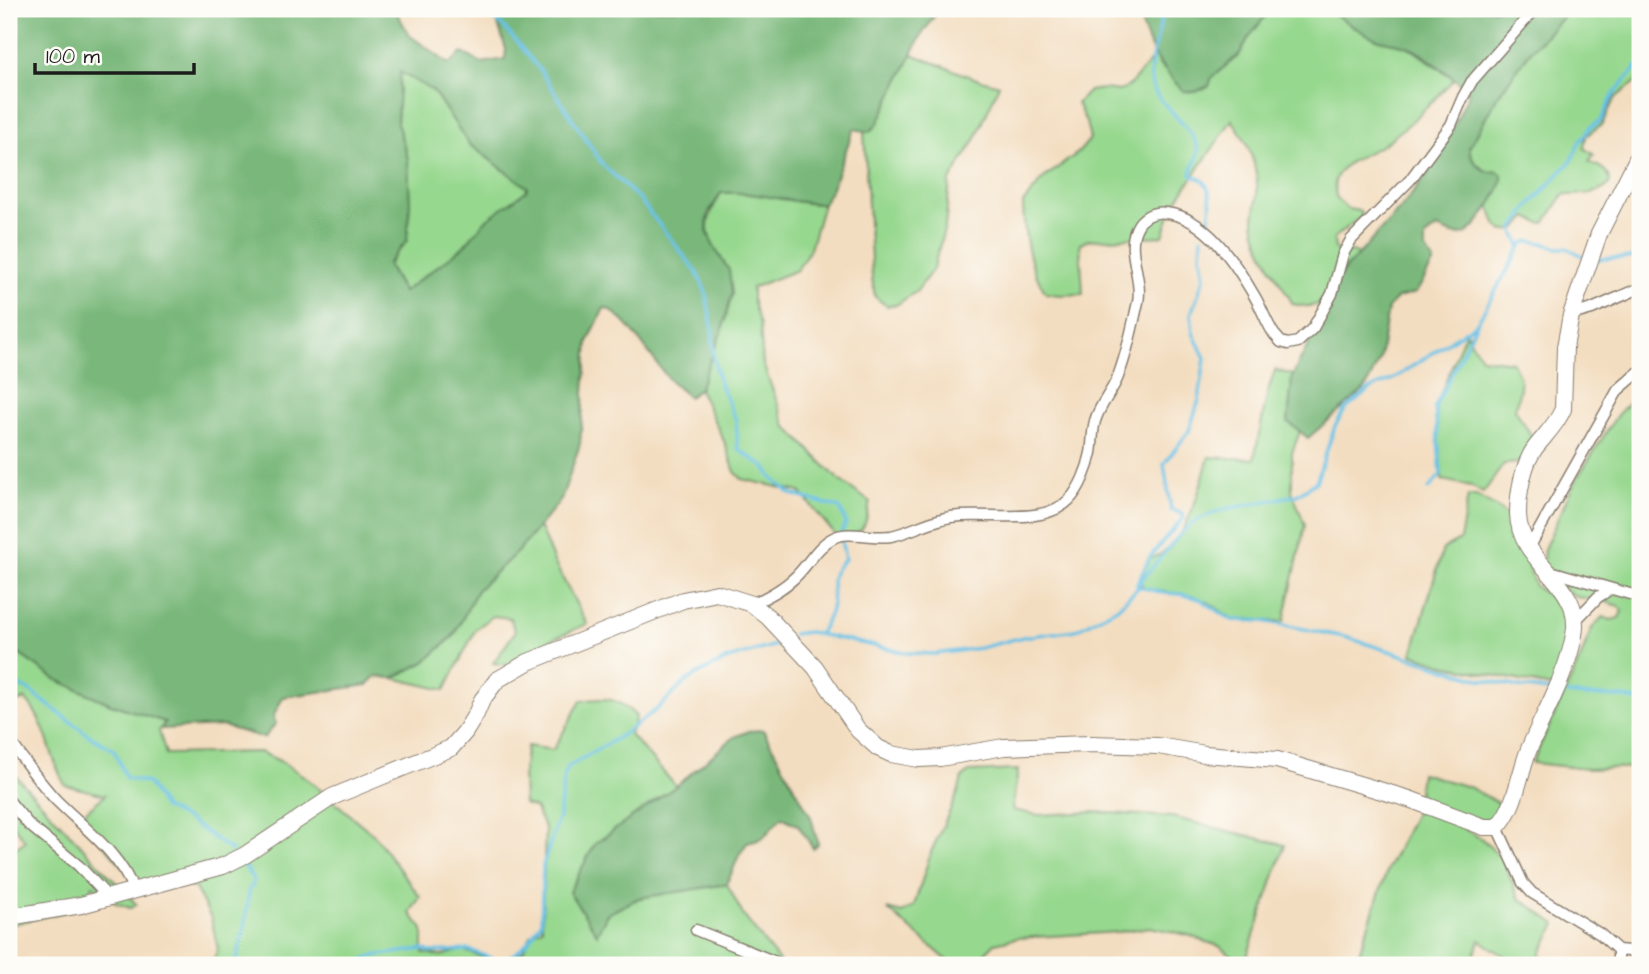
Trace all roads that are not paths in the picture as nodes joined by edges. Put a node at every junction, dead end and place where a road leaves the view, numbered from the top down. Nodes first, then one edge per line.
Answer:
1 (1535, 9) edge
2 (1640, 153) edge
3 (1640, 288) edge
4 (1572, 315) junction
5 (1640, 371) edge
6 (1529, 548) junction
7 (1545, 569) junction
8 (1611, 589) junction
9 (1640, 597) edge
10 (752, 604) junction
11 (1575, 621) junction
12 (15, 748) dead end
13 (9, 801) edge
14 (1497, 827) junction
15 (134, 892) junction
16 (109, 898) junction
17 (9, 917) edge
18 (696, 930) dead end
19 (1618, 950) junction
20 (1640, 952) edge
21 (783, 965) edge
22 (1618, 965) edge

1 - 10 street
2 - 4 street
3 - 4 street
4 - 6 street
5 - 6 street
6 - 7 street
7 - 8 street
7 - 11 street
8 - 9 street
8 - 11 street
10 - 14 street
10 - 15 street
11 - 14 street
12 - 15 street
13 - 16 street
14 - 19 street
15 - 16 street
16 - 17 street
18 - 21 street
19 - 20 street
19 - 22 street

